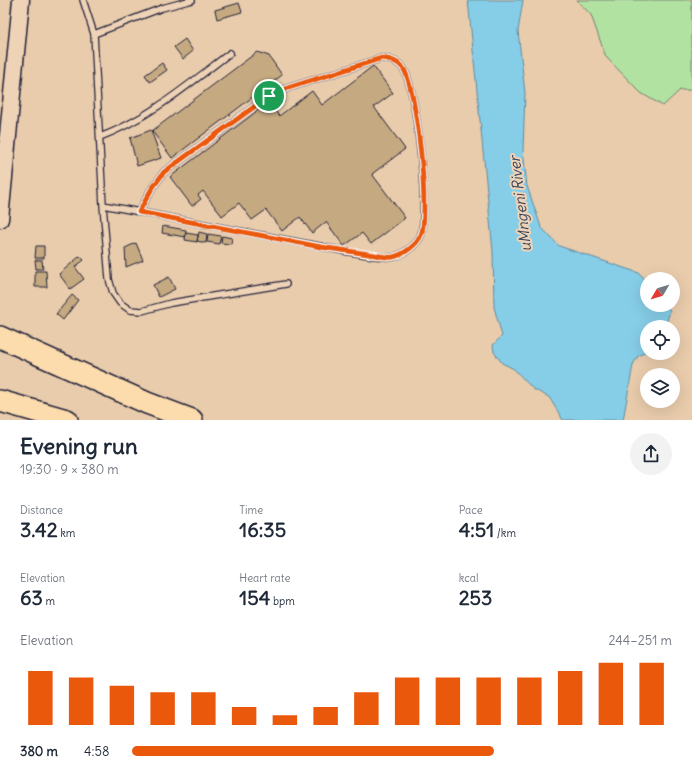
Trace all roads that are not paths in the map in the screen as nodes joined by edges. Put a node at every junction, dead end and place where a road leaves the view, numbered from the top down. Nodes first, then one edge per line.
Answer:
1 (21, 0) edge
2 (83, 0) edge
3 (192, 0) edge
4 (94, 34) junction
5 (230, 54) dead end
6 (100, 137) junction
7 (103, 205) junction
8 (139, 212) junction
9 (0, 219) edge
10 (286, 284) dead end
11 (0, 337) edge
12 (0, 401) edge
13 (67, 420) edge
14 (192, 420) edge

1 - 9 main road
2 - 4 lane
3 - 4 lane
4 - 6 lane
5 - 6 lane
6 - 7 lane
7 - 8 lane
7 - 10 lane
8 - 8 lane
11 - 14 highway
12 - 13 highway

